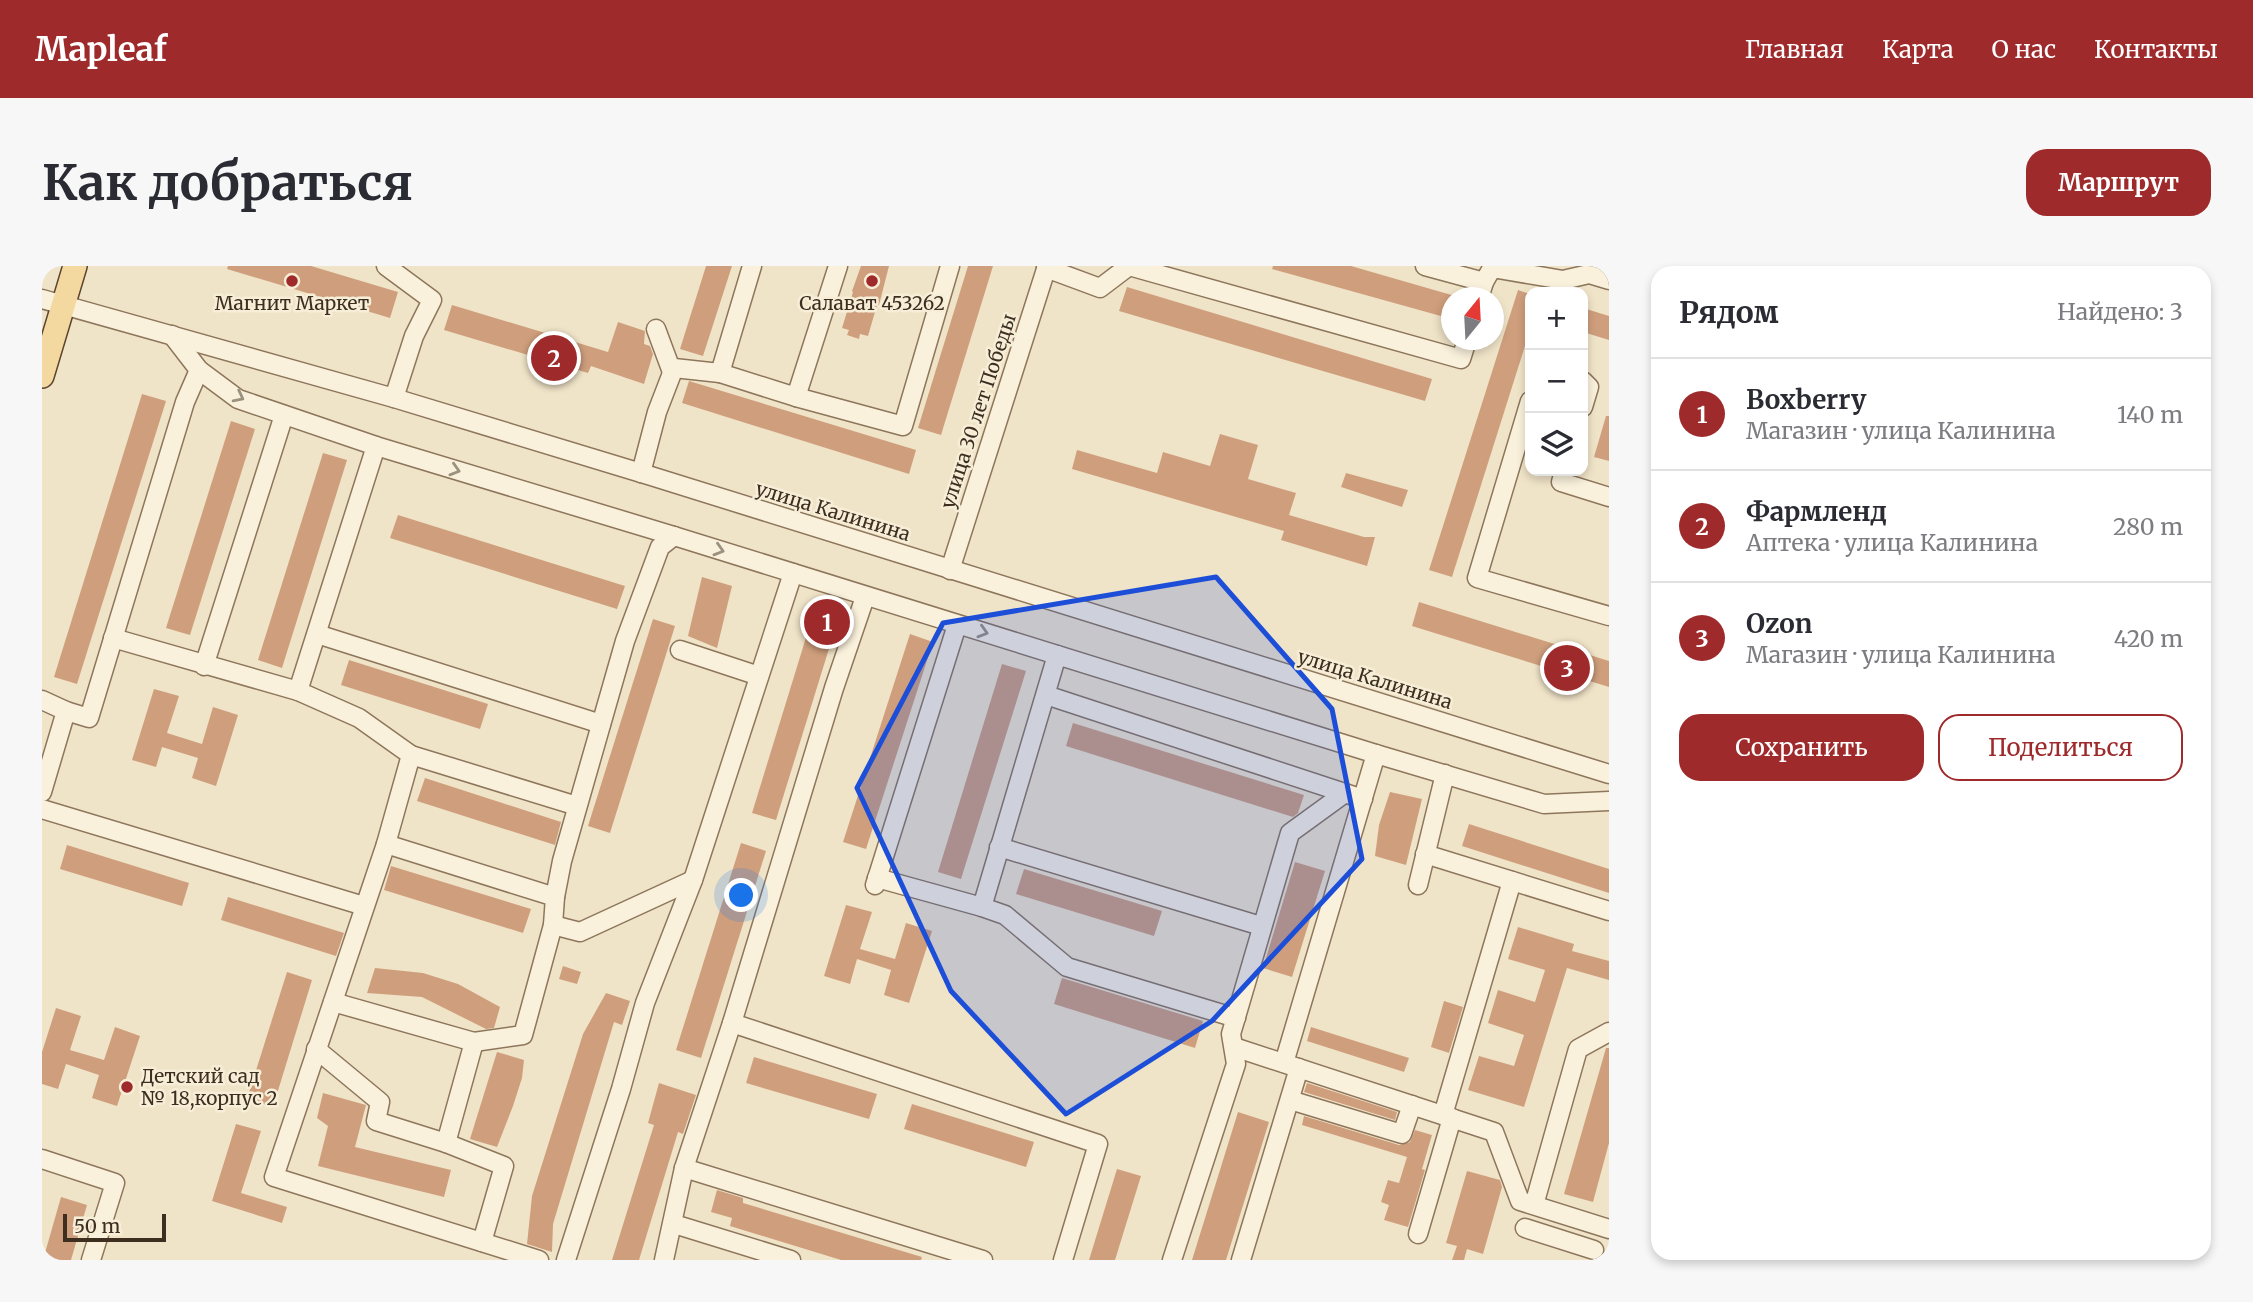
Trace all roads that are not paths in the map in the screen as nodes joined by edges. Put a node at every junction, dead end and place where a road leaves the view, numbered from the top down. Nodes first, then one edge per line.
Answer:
1 (75, 266) edge
2 (386, 266) edge
3 (752, 266) edge
4 (838, 266) edge
5 (950, 266) edge
6 (1129, 266) edge
7 (1424, 266) edge
8 (1047, 267) edge
9 (1609, 280) edge
10 (1562, 286) edge
11 (1475, 287) edge
12 (1483, 287) edge
13 (53, 302) edge
14 (656, 329) dead end
15 (172, 335) junction
16 (1464, 350) edge
17 (198, 370) junction
18 (672, 372) junction
19 (720, 373) junction
20 (42, 376) edge
21 (796, 397) junction
22 (394, 398) junction
23 (1526, 413) edge
24 (284, 415) junction
25 (376, 446) junction
26 (641, 473) junction
27 (1563, 476) edge
28 (1609, 497) edge
29 (674, 536) junction
30 (950, 570) junction
31 (793, 573) junction
32 (865, 597) junction
33 (1609, 616) edge
34 (957, 625) junction
35 (317, 634) junction
36 (113, 638) junction
37 (680, 650) dead end
38 (1057, 655) junction
39 (204, 666) junction
40 (759, 676) junction
41 (298, 691) junction
42 (1046, 695) junction
43 (42, 700) edge
44 (66, 711) junction
45 (601, 724) junction
46 (1376, 754) junction
47 (411, 755) junction
48 (1445, 774) junction
49 (1609, 774) edge
50 (42, 792) edge
51 (1345, 793) junction
52 (1363, 799) junction
53 (1609, 800) edge
54 (578, 806) junction
55 (42, 809) edge
56 (386, 844) junction
57 (999, 847) junction
58 (1425, 854) junction
59 (693, 880) junction
60 (1512, 881) junction
61 (1418, 885) dead end
62 (555, 897) junction
63 (364, 906) junction
64 (982, 907) junction
65 (1609, 911) edge
66 (553, 925) junction
67 (1261, 926) junction
68 (332, 1002) junction
69 (1236, 1018) junction
70 (732, 1023) junction
71 (1609, 1032) edge
72 (474, 1042) junction
73 (1234, 1047) junction
74 (316, 1049) junction
75 (1292, 1065) junction
76 (1290, 1100) junction
77 (1412, 1105) junction
78 (1447, 1116) junction
79 (446, 1143) junction
80 (42, 1159) edge
81 (684, 1168) junction
82 (1534, 1205) junction
83 (1567, 1215) junction
84 (674, 1224) junction
85 (1525, 1228) dead end
86 (1609, 1229) edge
87 (1418, 1234) dead end
88 (1561, 1239) junction
89 (482, 1242) junction
90 (1594, 1250) dead end
91 (91, 1260) edge
92 (539, 1260) edge
93 (566, 1260) edge
94 (664, 1260) edge
95 (791, 1260) edge
96 (983, 1260) edge
97 (1063, 1260) edge
98 (1172, 1260) edge
99 (1241, 1260) edge

1 - 13 main road
2 - 22 street
3 - 19 street
4 - 21 street
5 - 21 street
6 - 8 street
6 - 16 street
7 - 11 street
8 - 30 street, улица 30 лет Победы
9 - 10 street
10 - 12 street
13 - 15 street, улица Калинина
13 - 20 main road
14 - 18 street
15 - 17 street
15 - 22 street, улица Калинина
17 -> 24 street
17 - 36 street
18 - 19 street
18 - 26 street
19 - 21 street
22 - 26 street, улица Калинина
23 - 33 street
24 - 25 street
24 - 39 street
25 -> 29 street
25 - 35 street
26 - 30 street, улица Калинина
27 - 28 street
29 -> 31 street
29 - 45 street
30 - 49 street, улица Калинина
31 - 32 street
31 - 40 street
32 - 34 street
32 - 70 street
34 -> 38 street
34 - 64 street
35 - 41 street
35 - 45 street
36 - 39 street
36 - 44 street
37 - 40 street
38 - 42 street
38 - 46 street
39 - 41 street
40 - 59 street
41 - 47 street
42 - 51 street
42 - 57 street
43 - 44 street
44 - 50 street
45 - 54 street
46 - 48 street
46 - 52 street
47 - 54 street
47 - 56 street
48 - 53 street
48 - 58 street
51 - 52 street
51 - 67 street
52 - 75 street
54 - 62 street
55 - 63 street
56 - 62 street
56 - 63 street
57 - 64 street
57 - 67 street
58 - 60 street
58 - 61 street
59 - 66 street
59 - 93 street
60 - 65 street
60 - 78 street
62 - 66 street
63 - 68 street
64 - 69 street
66 - 72 street
67 - 69 street
68 - 72 street
68 - 74 street
69 - 73 street
70 - 81 street
70 - 97 street
71 - 82 street
72 - 79 street
73 - 75 street
73 - 98 street
74 - 79 street
74 - 89 street
75 - 76 street
75 - 77 street
76 - 77 street
76 - 99 street
77 - 78 street
78 - 82 street
78 - 87 street
79 - 89 street
80 - 91 street
81 - 84 street
81 - 96 street
82 - 83 street
83 - 86 street
83 - 88 street
84 - 94 street
84 - 95 street
85 - 88 street
88 - 90 street
89 - 92 street

